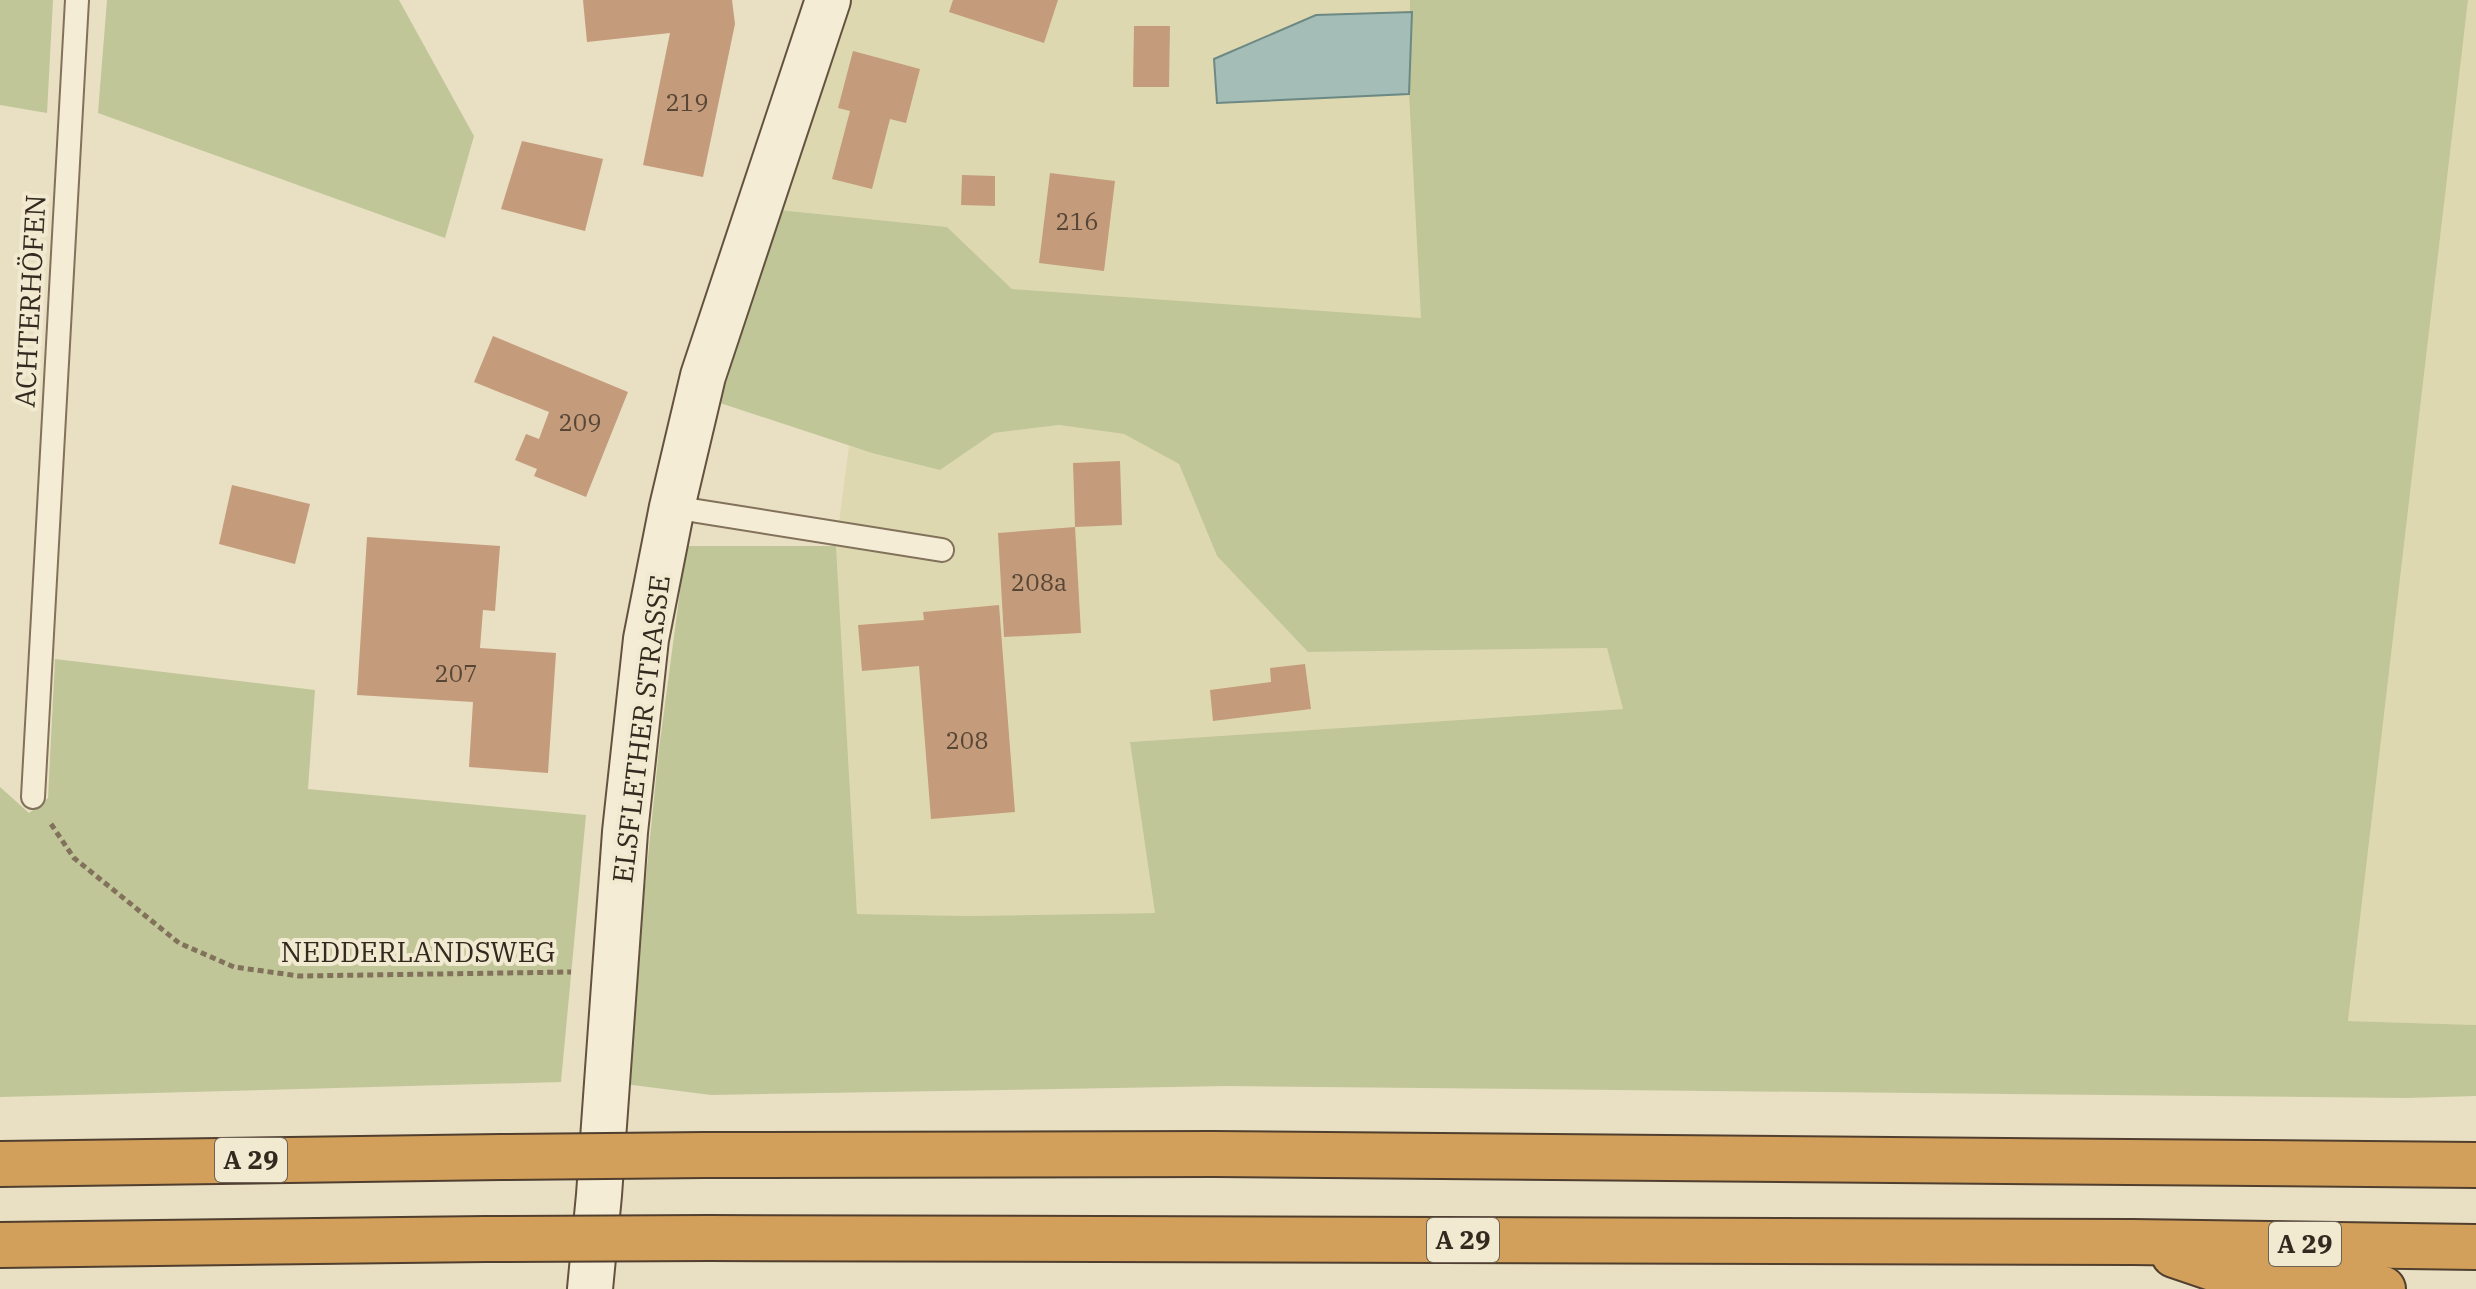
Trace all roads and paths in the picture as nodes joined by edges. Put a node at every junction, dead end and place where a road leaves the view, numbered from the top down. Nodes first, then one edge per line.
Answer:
1 (77, 0) edge
2 (828, 0) edge
3 (672, 507) junction
4 (942, 550) dead end
5 (33, 797) joint
6 (584, 971) dead end
7 (2476, 1141) edge
8 (0, 1164) edge
9 (2430, 1164) junction
10 (2476, 1165) edge
11 (2133, 1242) junction
12 (0, 1245) edge
13 (2476, 1247) edge
14 (590, 1289) edge
15 (2383, 1289) edge

1 - 5 lane, ACHTERHÖFEN
2 - 3 main road, ELSFLETHER STRASSE
3 - 4 lane
3 - 14 main road, ELSFLETHER STRASSE
5 - 6 path, NEDDERLANDSWEG
7 - 9 highway
8 - 9 highway, A 29, bridge
9 - 10 highway, A 29
11 - 12 highway, A 29, bridge
11 - 13 highway, A 29
11 - 15 highway

